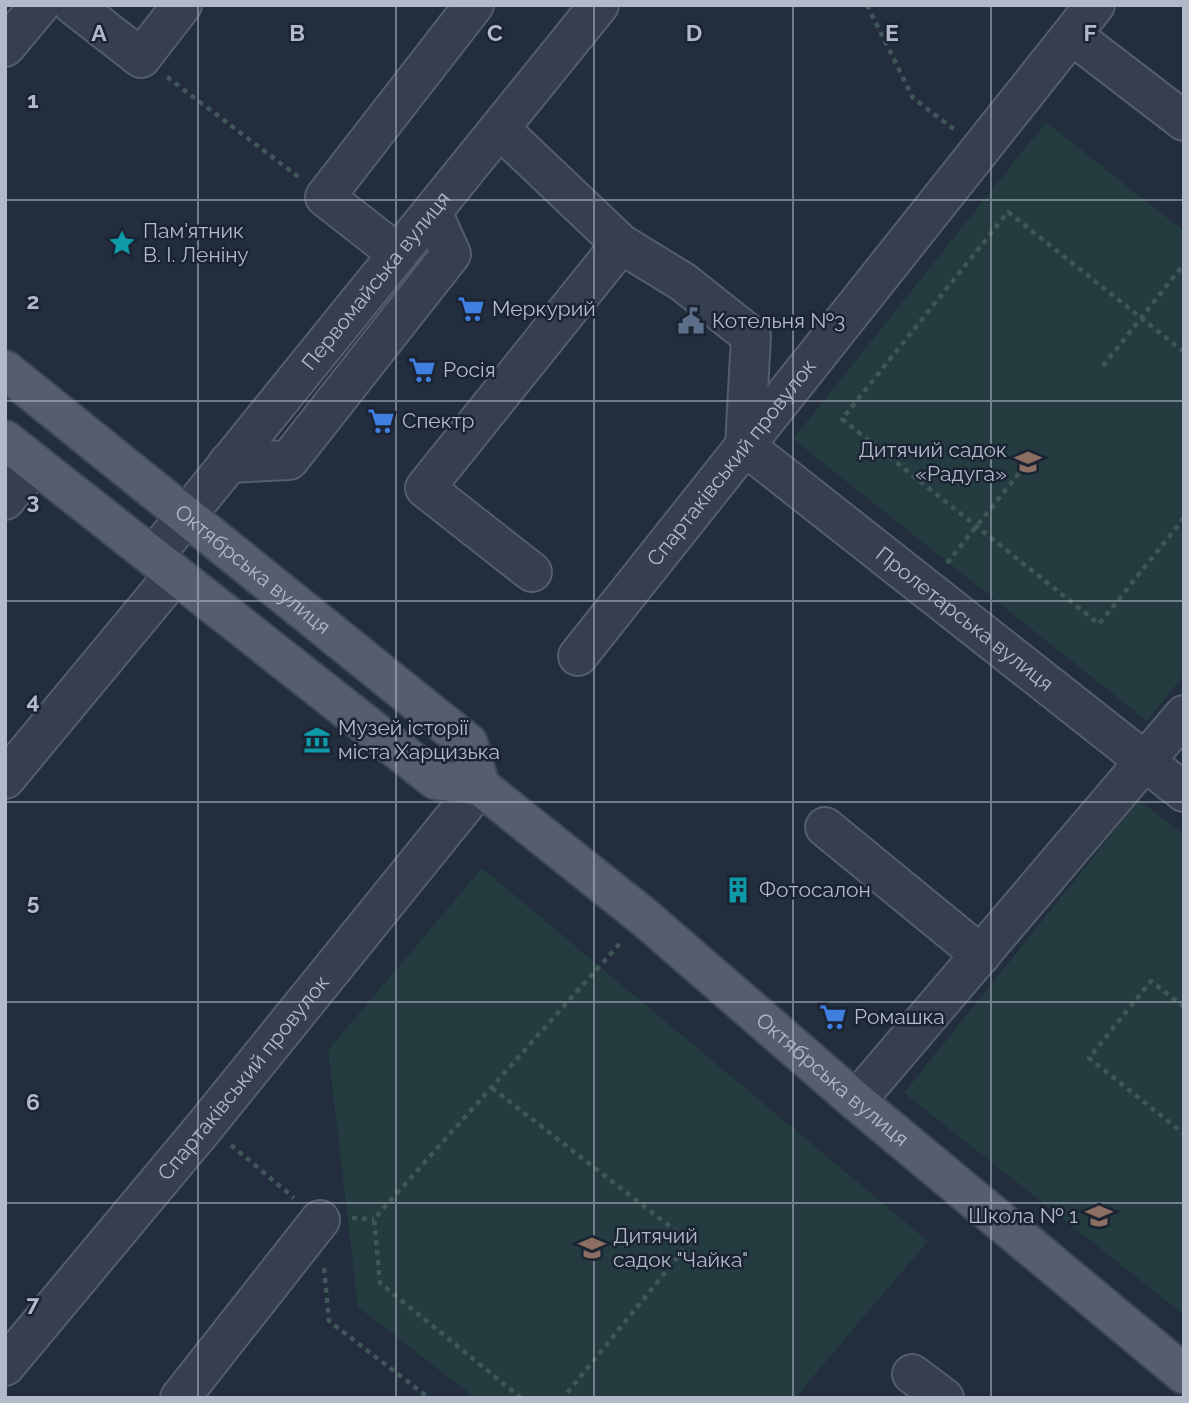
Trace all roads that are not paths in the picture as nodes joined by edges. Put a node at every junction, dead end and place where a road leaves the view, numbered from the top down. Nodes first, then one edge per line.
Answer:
1 (40, 5) edge
2 (73, 5) edge
3 (182, 5) edge
4 (474, 5) edge
5 (599, 5) edge
6 (1096, 5) edge
7 (1072, 35) junction
8 (5, 47) edge
9 (1184, 121) edge
10 (500, 129) junction
11 (432, 212) junction
12 (621, 244) junction
13 (398, 254) junction
14 (320, 350) junction
15 (5, 370) edge
16 (352, 380) junction
17 (5, 440) edge
18 (745, 446) junction
19 (228, 463) junction
20 (35, 464) junction
21 (5, 500) edge
22 (186, 516) junction
23 (164, 565) junction
24 (531, 572) dead end
25 (578, 656) dead end
26 (1184, 715) edge
27 (1146, 762) junction
28 (5, 779) edge
29 (480, 786) junction
30 (1184, 792) edge
31 (825, 827) dead end
32 (981, 955) junction
33 (856, 1101) junction
34 (320, 1220) dead end
35 (5, 1366) edge
36 (912, 1374) dead end
37 (1184, 1374) edge
38 (180, 1398) edge
39 (944, 1398) edge

1 - 8 street
2 - 3 street
4 - 13 street
5 - 10 street, Первомайська вулиця
6 - 7 street, Спартаківський провулок
7 - 9 street
7 - 18 street, Спартаківський провулок
10 - 11 street, Первомайська вулиця
10 - 12 street
11 - 13 street, Первомайська вулиця
11 - 16 street
12 - 18 street
12 - 24 street
13 - 14 street, Первомайська вулиця
14 - 16 street
14 - 19 street, Первомайська вулиця
15 - 22 main road, Октябрська вулиця
16 - 19 street
17 - 20 main road
18 - 25 street, Спартаківський провулок
18 - 27 street, Пролетарська вулиця
19 - 22 street, Первомайська вулиця
20 - 21 street
20 - 23 main road
22 - 23 street, Первомайська вулиця
22 - 29 main road, Октябрська вулиця
23 - 28 street, Первомайська вулиця
23 - 29 main road
26 - 27 street
27 - 30 street, Пролетарська вулиця
27 - 32 street
29 - 33 main road, Октябрська вулиця
29 - 35 street, Спартаківський провулок
31 - 32 street
32 - 33 street
33 - 37 main road, Октябрська вулиця
34 - 38 street
36 - 39 street

